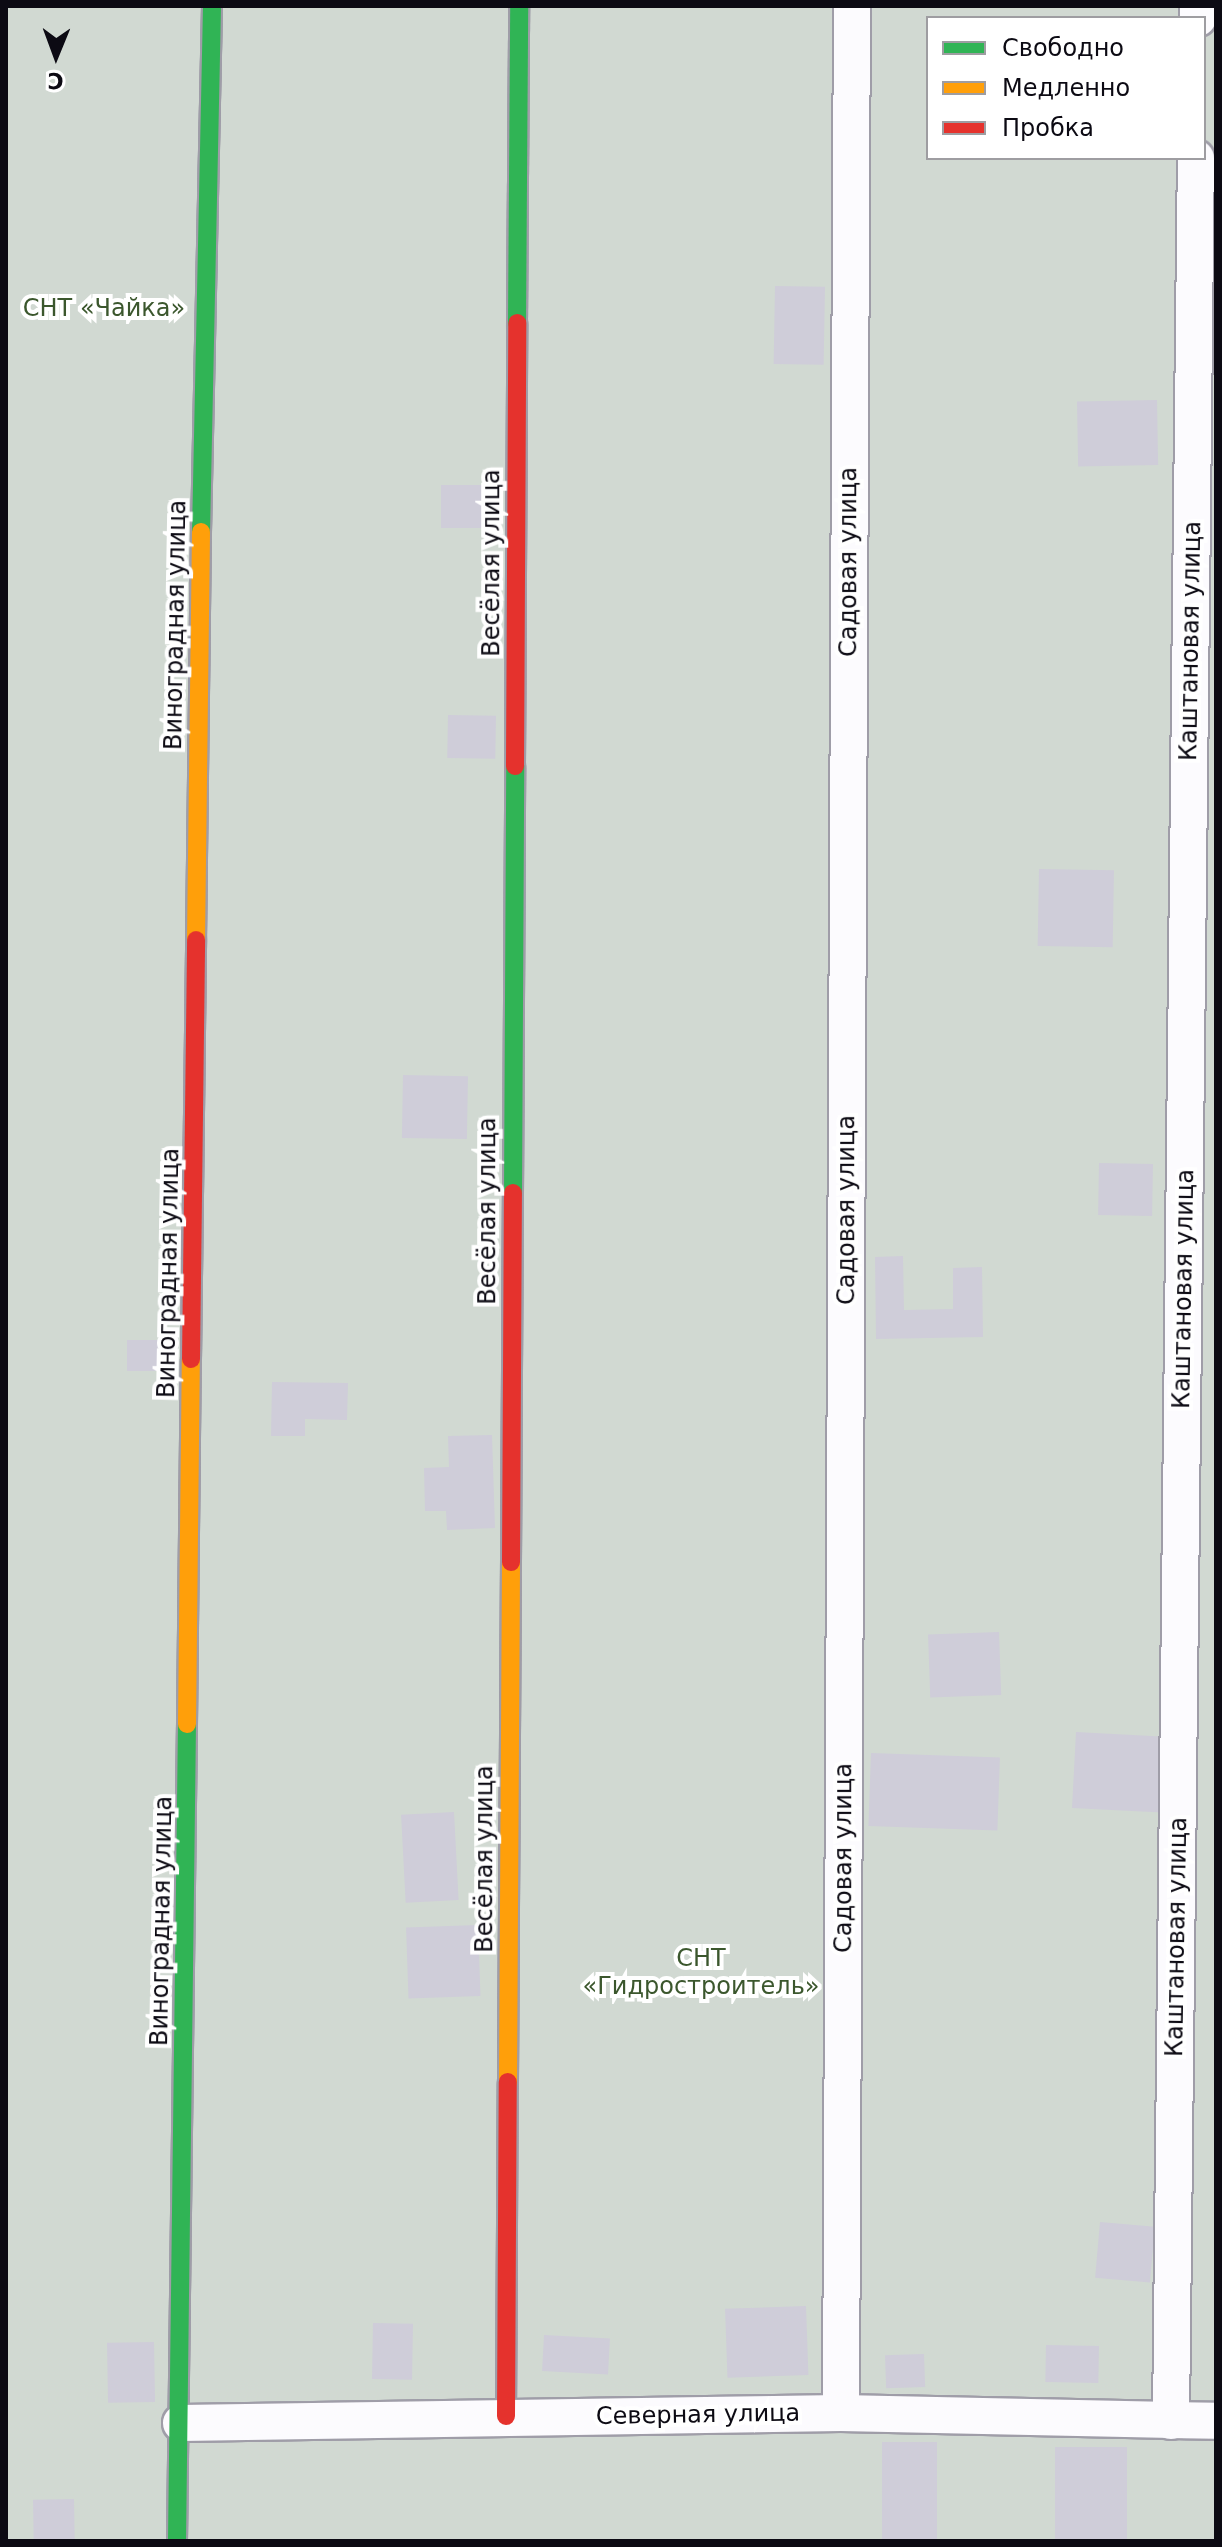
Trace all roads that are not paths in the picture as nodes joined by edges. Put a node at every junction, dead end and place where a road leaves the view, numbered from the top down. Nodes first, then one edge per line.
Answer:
1 (212, 6) edge
2 (519, 6) edge
3 (852, 6) edge
4 (1196, 160) edge
5 (841, 2413) junction
6 (506, 2416) junction
7 (1171, 2421) junction
8 (1216, 2421) edge
9 (181, 2423) junction
10 (177, 2541) edge

1 - 9 street, Виноградная улица
2 - 6 street, Весёлая улица
3 - 5 street, Садовая улица
4 - 7 street, Каштановая улица
5 - 6 street, Северная улица
5 - 7 street, Северная улица
6 - 9 street, Северная улица
7 - 8 street, Северная улица
9 - 10 street, Виноградная улица

